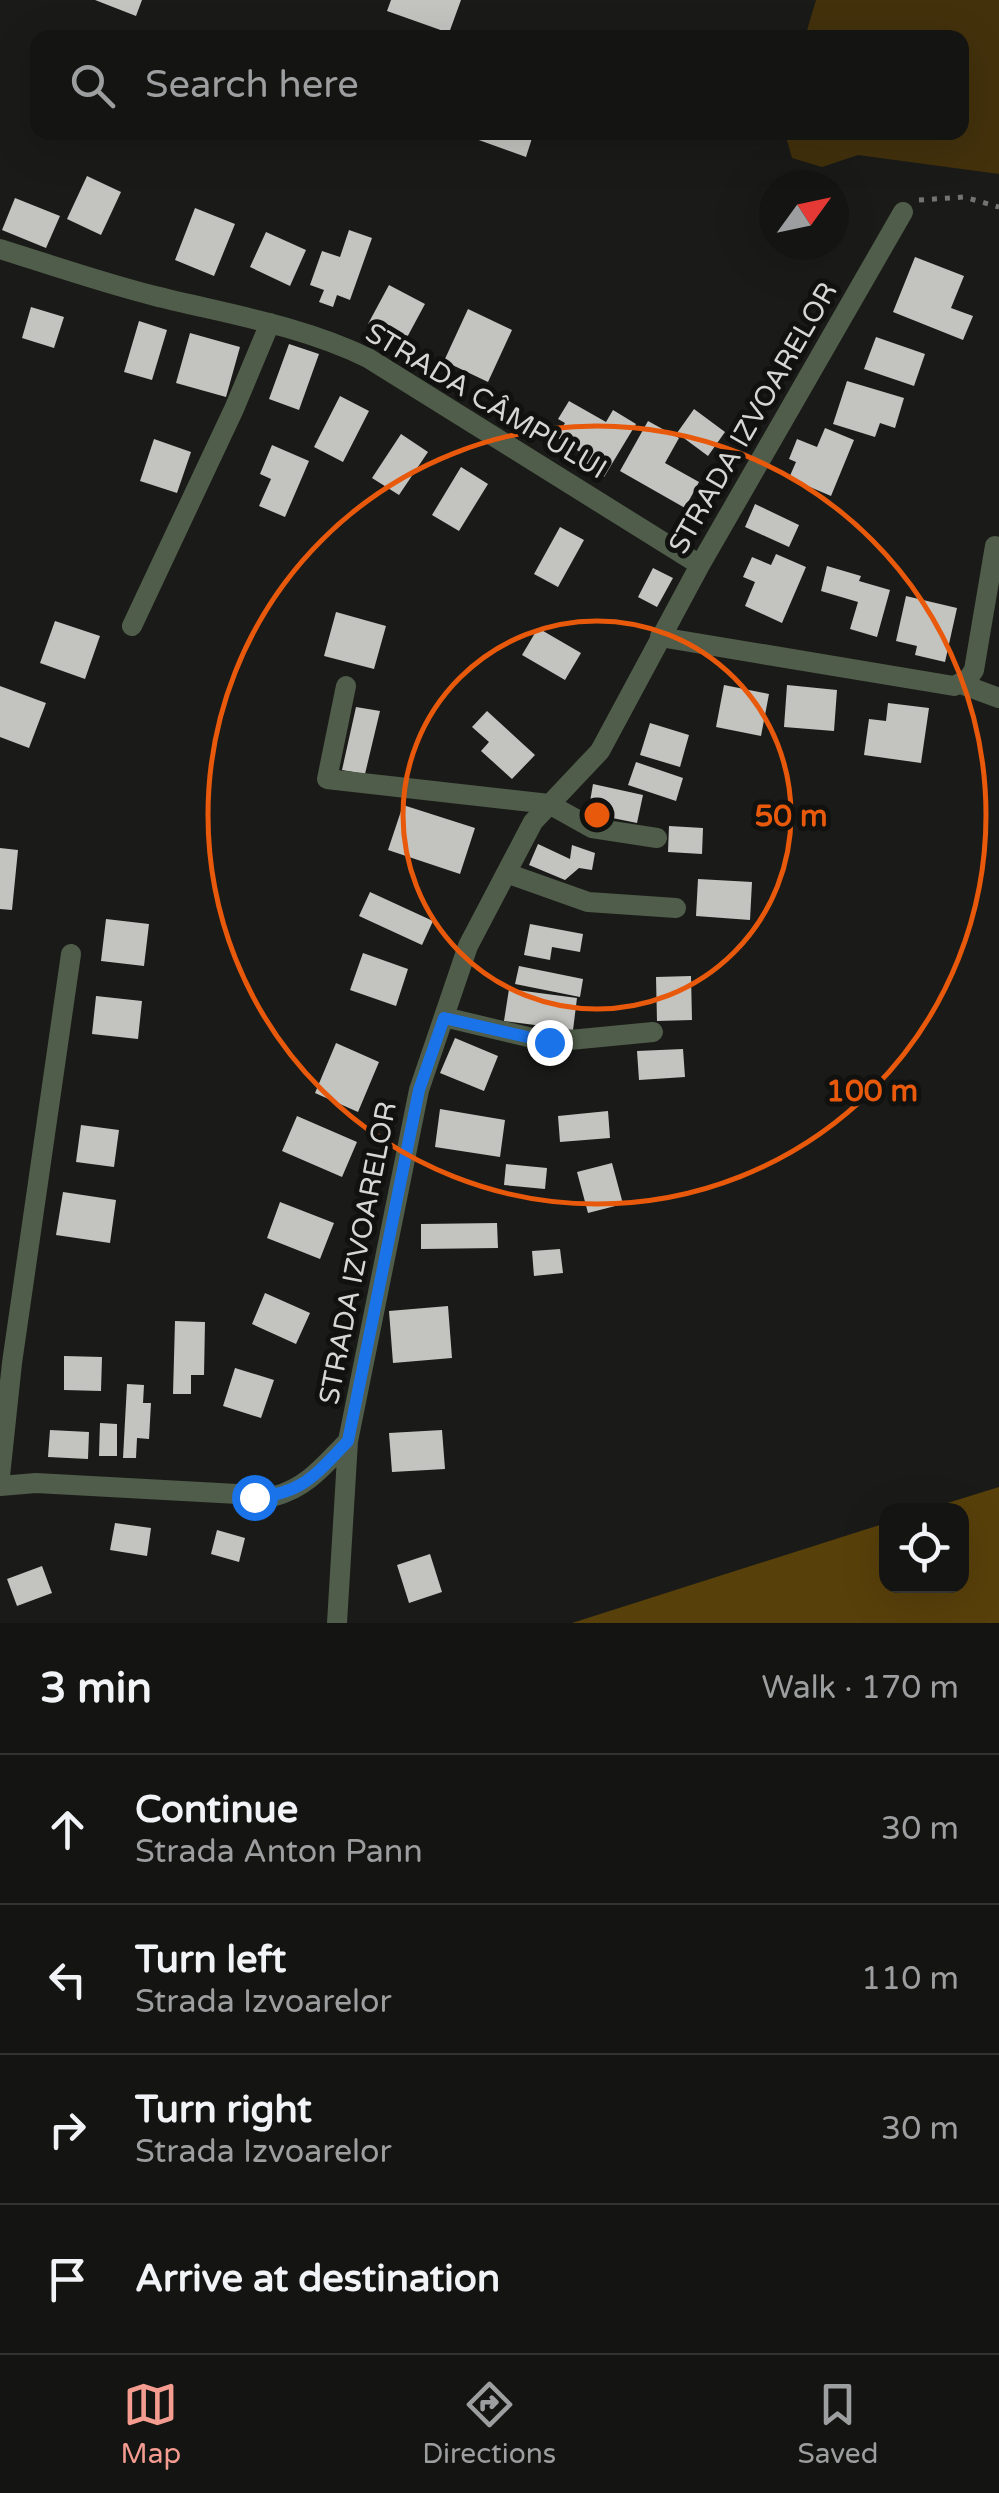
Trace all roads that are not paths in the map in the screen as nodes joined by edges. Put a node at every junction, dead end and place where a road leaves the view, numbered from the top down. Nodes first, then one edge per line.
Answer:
1 (903, 212) road end
2 (0, 249) edge
3 (270, 323) junction
4 (995, 546) dead end
5 (700, 564) junction
6 (132, 626) dead end
7 (660, 638) junction
8 (961, 684) junction
9 (346, 686) dead end
10 (999, 698) edge
11 (549, 804) junction
12 (657, 838) dead end
13 (506, 874) junction
14 (676, 908) dead end
15 (71, 954) dead end
16 (444, 1018) junction
17 (652, 1032) dead end
18 (348, 1441) junction
19 (0, 1476) edge
20 (0, 1486) edge
21 (337, 1623) edge

1 - 5 street, STRADA IZVOARELOR
2 - 3 street, STRADA CÂMPULUI
3 - 5 street, STRADA CÂMPULUI
3 - 6 street
4 - 8 street
5 - 7 street, STRADA IZVOARELOR
7 - 8 street
7 - 11 street, STRADA IZVOARELOR
8 - 10 street
9 - 11 street
11 - 12 street
11 - 13 street, STRADA IZVOARELOR
13 - 14 street
13 - 16 street, STRADA IZVOARELOR
15 - 19 street
16 - 17 street
16 - 18 street, STRADA IZVOARELOR
18 - 20 street
18 - 21 street, STRADA IZVOARELOR

